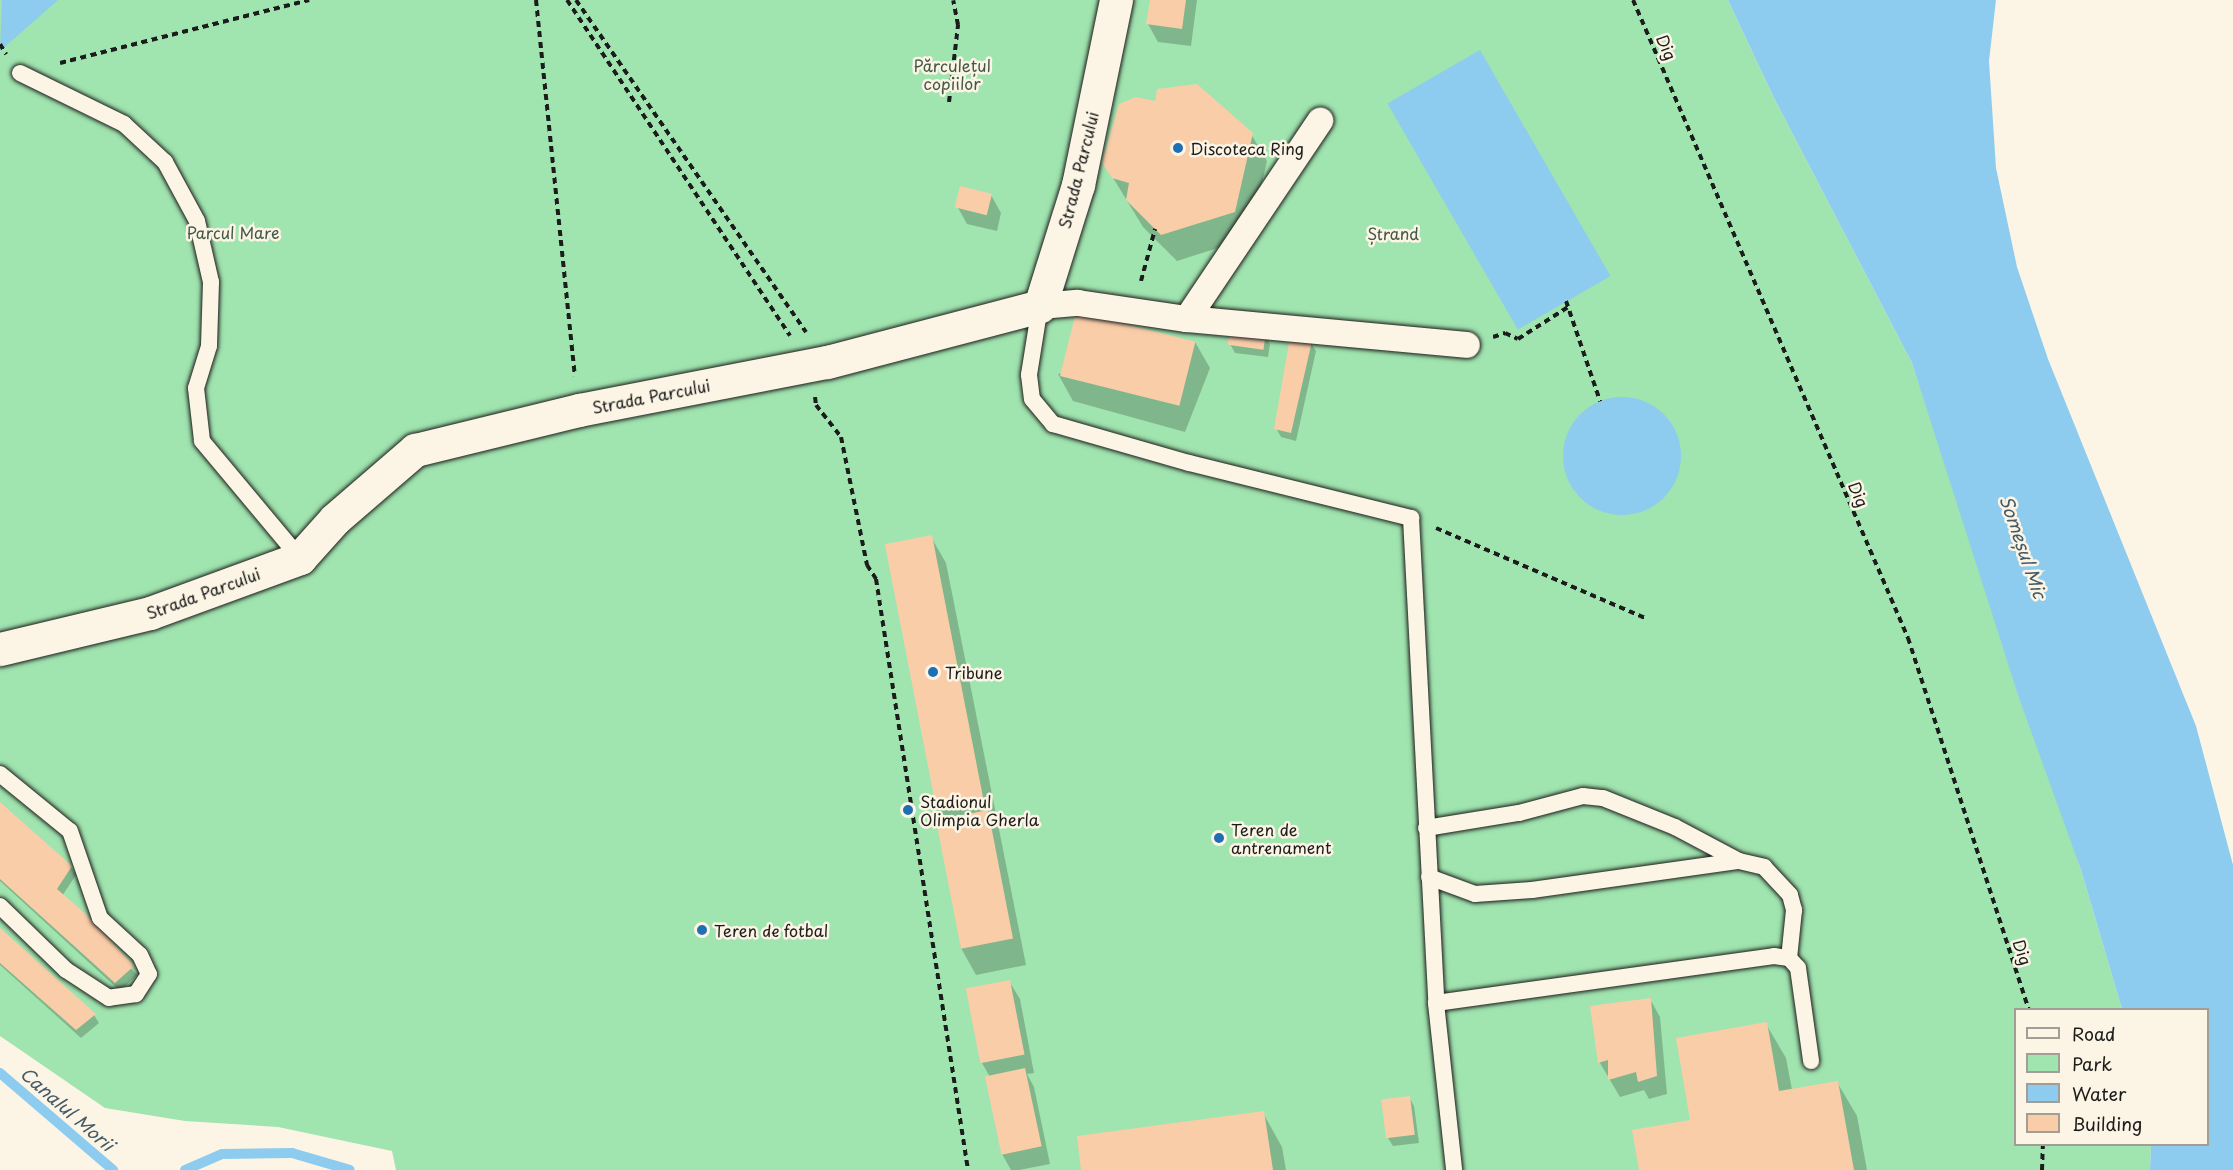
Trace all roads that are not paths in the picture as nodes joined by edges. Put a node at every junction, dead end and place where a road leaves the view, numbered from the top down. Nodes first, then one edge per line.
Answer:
1 (1116, 0) edge
2 (20, 73) road end
3 (1320, 121) dead end
4 (1040, 306) junction
5 (1187, 320) junction
6 (1467, 345) road end
7 (300, 558) junction
8 (0, 649) edge
9 (0, 774) edge
10 (1426, 828) junction
11 (1739, 861) junction
12 (1429, 877) junction
13 (0, 906) edge
14 (1789, 958) junction
15 (1436, 1004) junction
16 (1811, 1061) dead end
17 (1454, 1170) edge

1 - 4 street, Strada Parcului
2 - 7 lane
3 - 5 street
4 - 5 street
4 - 7 street, Strada Parcului
4 - 10 lane
5 - 6 street
7 - 8 street, Strada Parcului
9 - 13 lane
10 - 11 lane
10 - 12 lane
11 - 12 lane
11 - 14 lane
12 - 15 lane
14 - 15 lane
14 - 16 lane
15 - 17 lane

